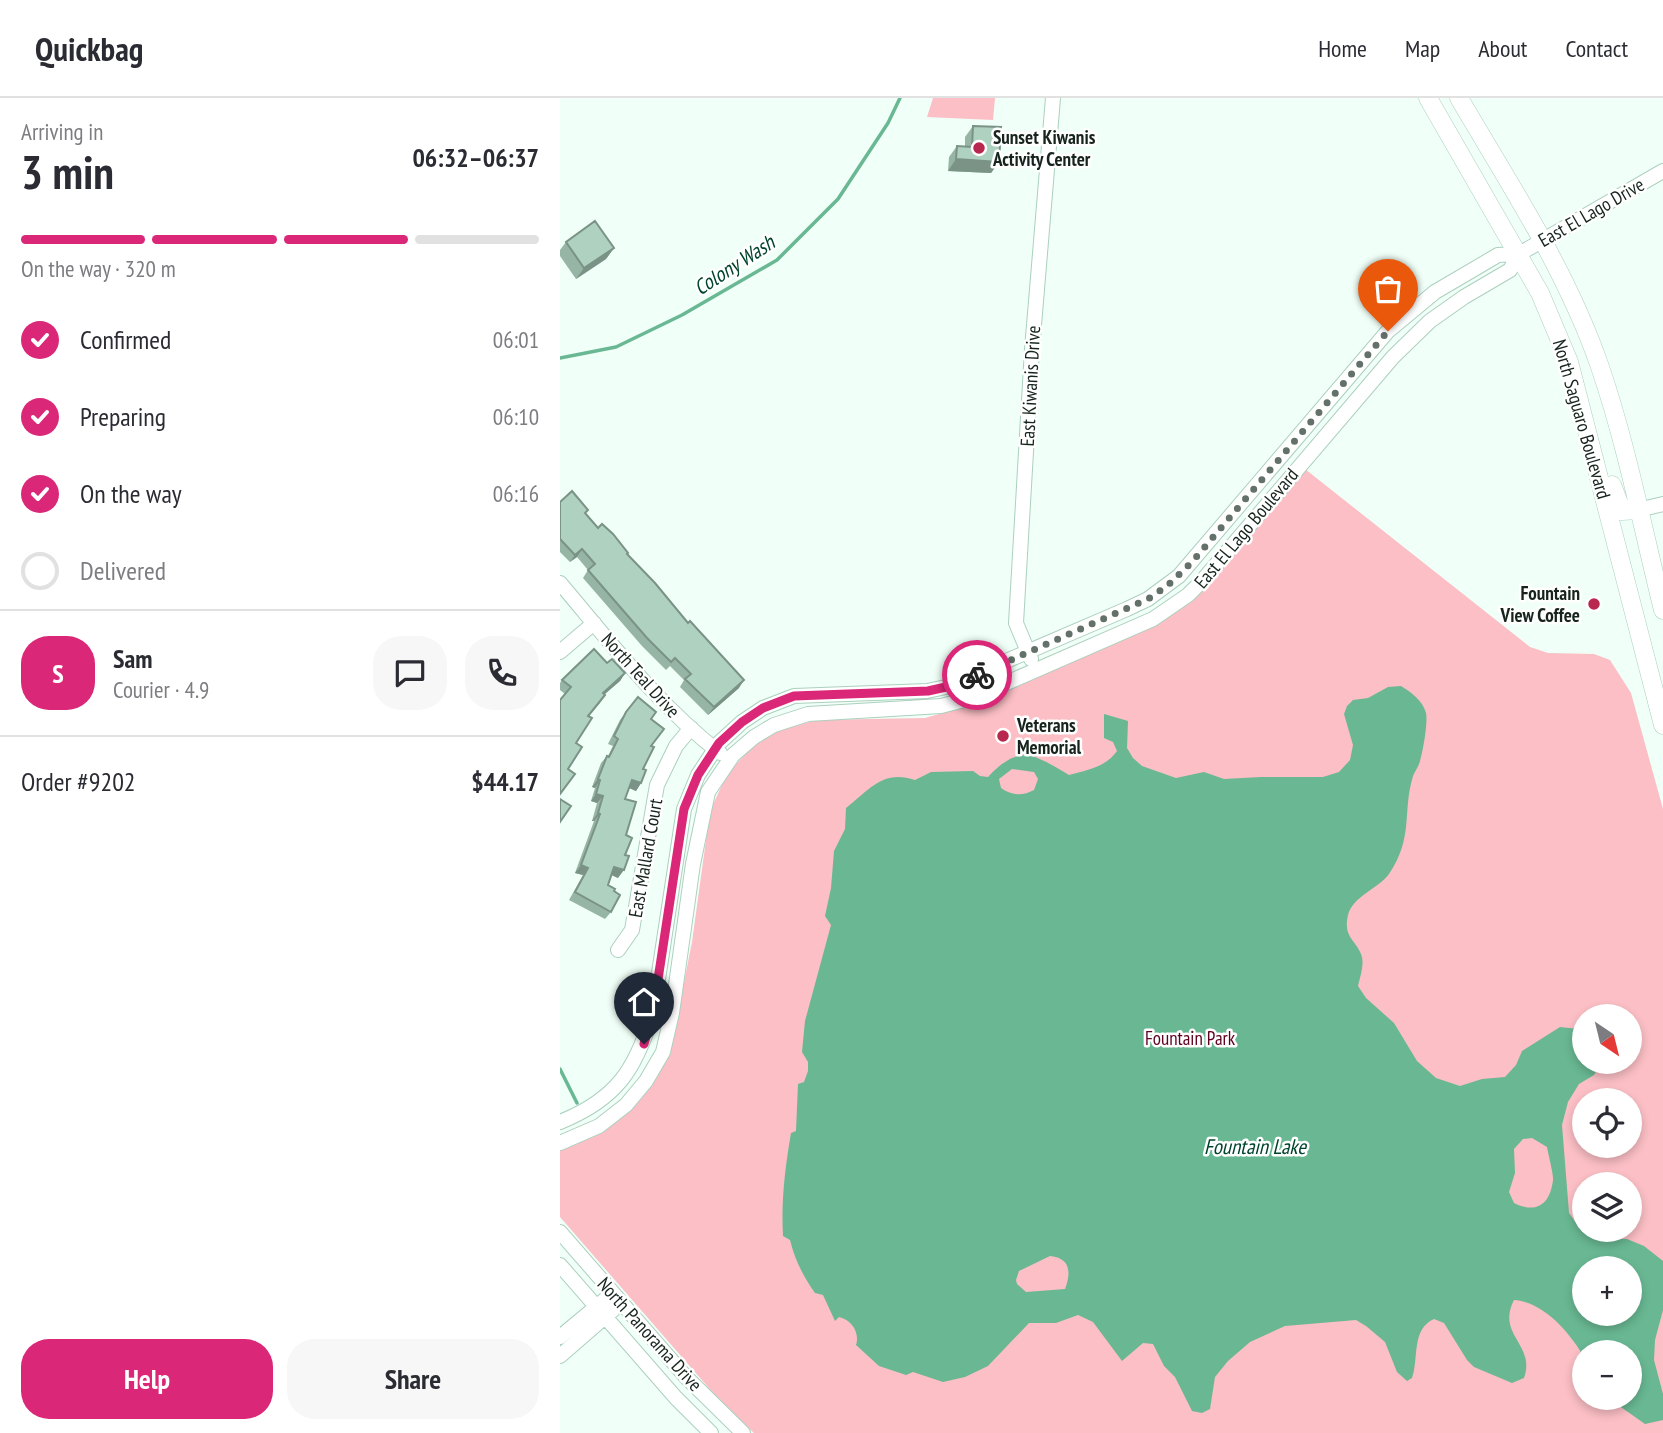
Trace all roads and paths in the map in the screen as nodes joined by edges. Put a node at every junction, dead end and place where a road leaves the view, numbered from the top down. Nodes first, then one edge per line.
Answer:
1 (1053, 98) edge
2 (1428, 98) edge
3 (1459, 98) edge
4 (1663, 171) edge
5 (1543, 240) junction
6 (1519, 254) junction
7 (1464, 298) joint
8 (1349, 376) joint
9 (1595, 458) junction
10 (1272, 468) junction
11 (1288, 479) junction
12 (1663, 504) edge
13 (1638, 510) junction
14 (560, 583) edge
15 (1663, 610) edge
16 (594, 623) junction
17 (560, 652) edge
18 (1029, 653) junction
19 (1036, 670) junction
20 (808, 695) junction
21 (808, 714) junction
22 (1663, 725) edge
23 (691, 728) junction
24 (715, 749) junction
25 (729, 761) junction
26 (618, 950) dead end
27 (560, 1122) edge
28 (560, 1143) edge
29 (560, 1232) edge
30 (560, 1265) edge
31 (617, 1298) junction
32 (601, 1312) junction
33 (560, 1337) edge
34 (560, 1356) edge
35 (711, 1433) edge
36 (743, 1433) edge

1 - 18 street, East Kiwanis Drive
2 - 6 main road, North Saguaro Boulevard
3 - 5 main road, North Saguaro Boulevard
4 - 5 street, East El Lago Drive
5 - 6 street, East El Lago Drive
5 - 13 main road, North Saguaro Boulevard
6 - 7 street, East El Lago Drive
6 - 8 street, East El Lago Drive
6 - 9 main road, North Saguaro Boulevard
7 - 11 street, East El Lago Boulevard
8 - 10 street, East El Lago Boulevard
9 - 13 main road
9 - 22 main road, North Saguaro Boulevard
10 - 11 street
10 - 18 street, East El Lago Boulevard
11 - 19 street, East El Lago Boulevard
12 - 13 street
13 - 15 main road, North Saguaro Boulevard
14 - 16 street, North Teal Drive
16 - 17 street
16 - 23 street, North Teal Drive
18 - 19 street, East Kiwanis Drive
18 - 20 street, East El Lago Boulevard
19 - 21 street, East El Lago Boulevard
20 - 21 street
20 - 24 street, East El Lago Boulevard
21 - 25 street, East El Lago Boulevard
23 - 24 street, North Teal Drive
23 - 26 street, East Mallard Court
24 - 25 street, North Teal Drive
24 - 27 street, East El Lago Boulevard
25 - 28 street, East El Lago Boulevard
29 - 31 street, North Panorama Drive
30 - 32 street, North Panorama Drive
31 - 32 street
31 - 36 street, North Panorama Drive
32 - 33 street
32 - 34 street
32 - 35 street, North Panorama Drive

